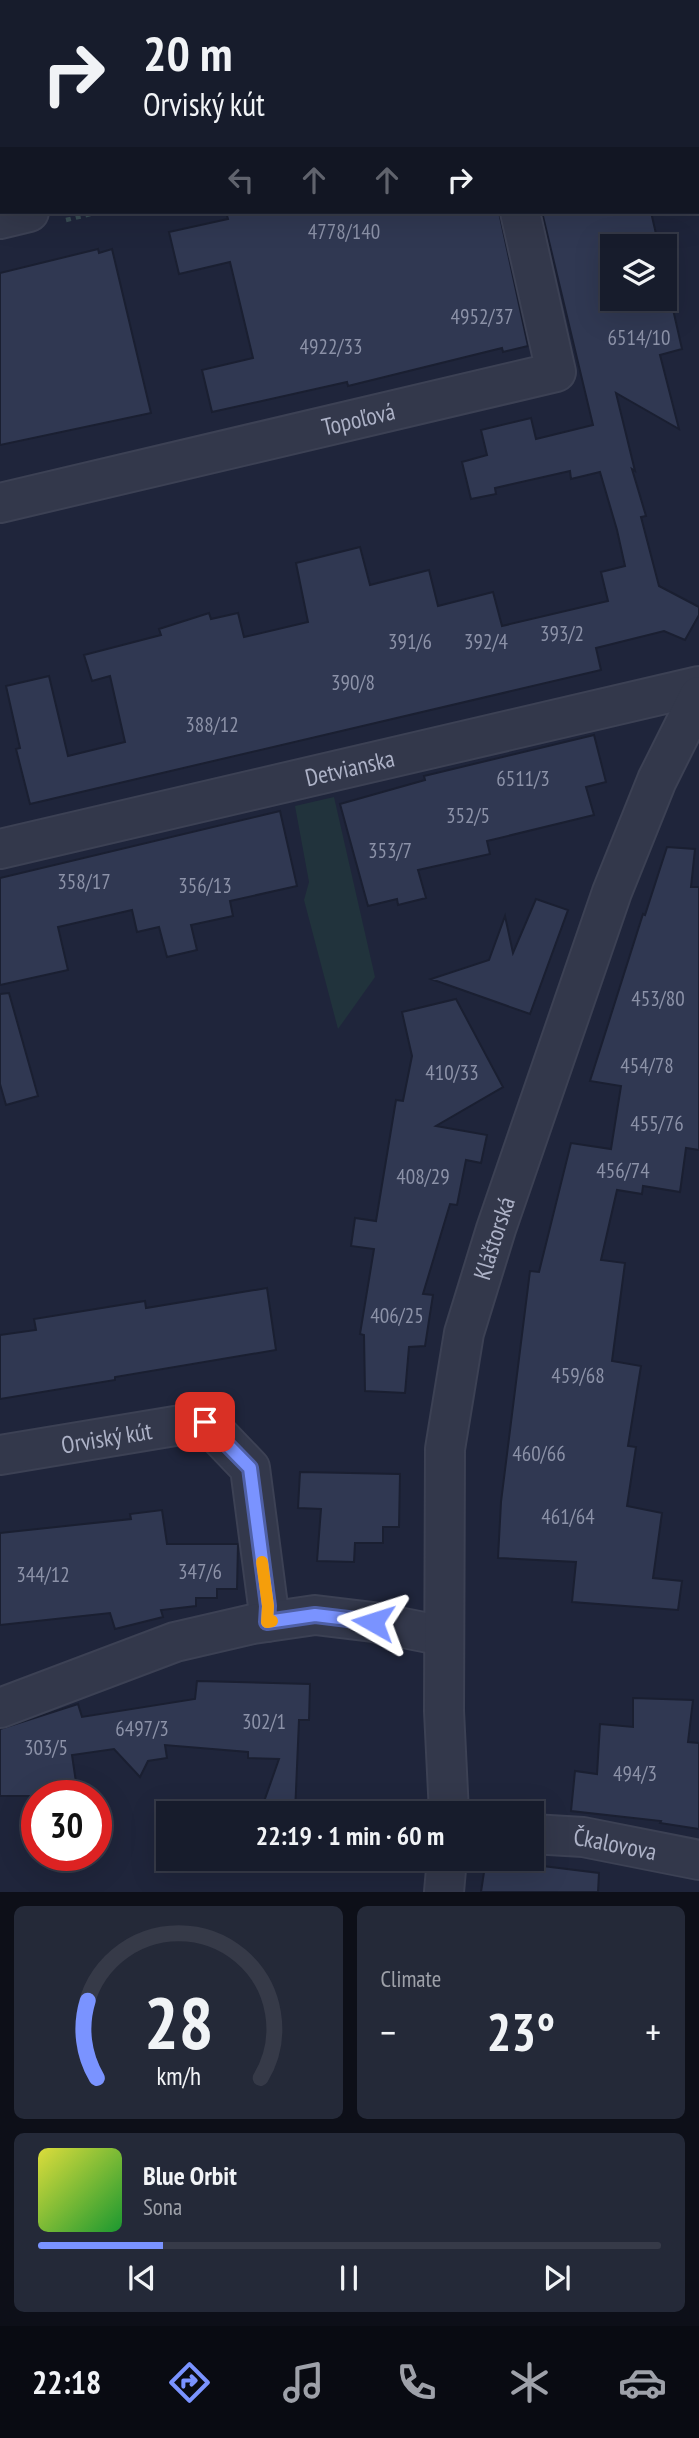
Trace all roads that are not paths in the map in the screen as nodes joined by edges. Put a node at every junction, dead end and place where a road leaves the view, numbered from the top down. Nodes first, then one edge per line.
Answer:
1 (21, 214) edge
2 (520, 214) edge
3 (0, 219) edge
4 (0, 503) edge
5 (699, 686) edge
6 (699, 696) edge
7 (0, 849) edge
8 (0, 1455) edge
9 (267, 1622) junction
10 (444, 1636) junction
11 (0, 1708) edge
12 (448, 1801) edge
13 (544, 1835) edge
14 (699, 1860) edge
15 (446, 1871) edge
16 (444, 1892) edge

1 - 3 street
2 - 4 street, Topoľová
5 - 7 street, Detvianska
6 - 10 street, Kláštorská
8 - 9 street, Orviský kút
9 - 10 street
9 - 11 street
10 - 12 street, Kláštorská
13 - 14 street, Čkalovova
15 - 16 street

